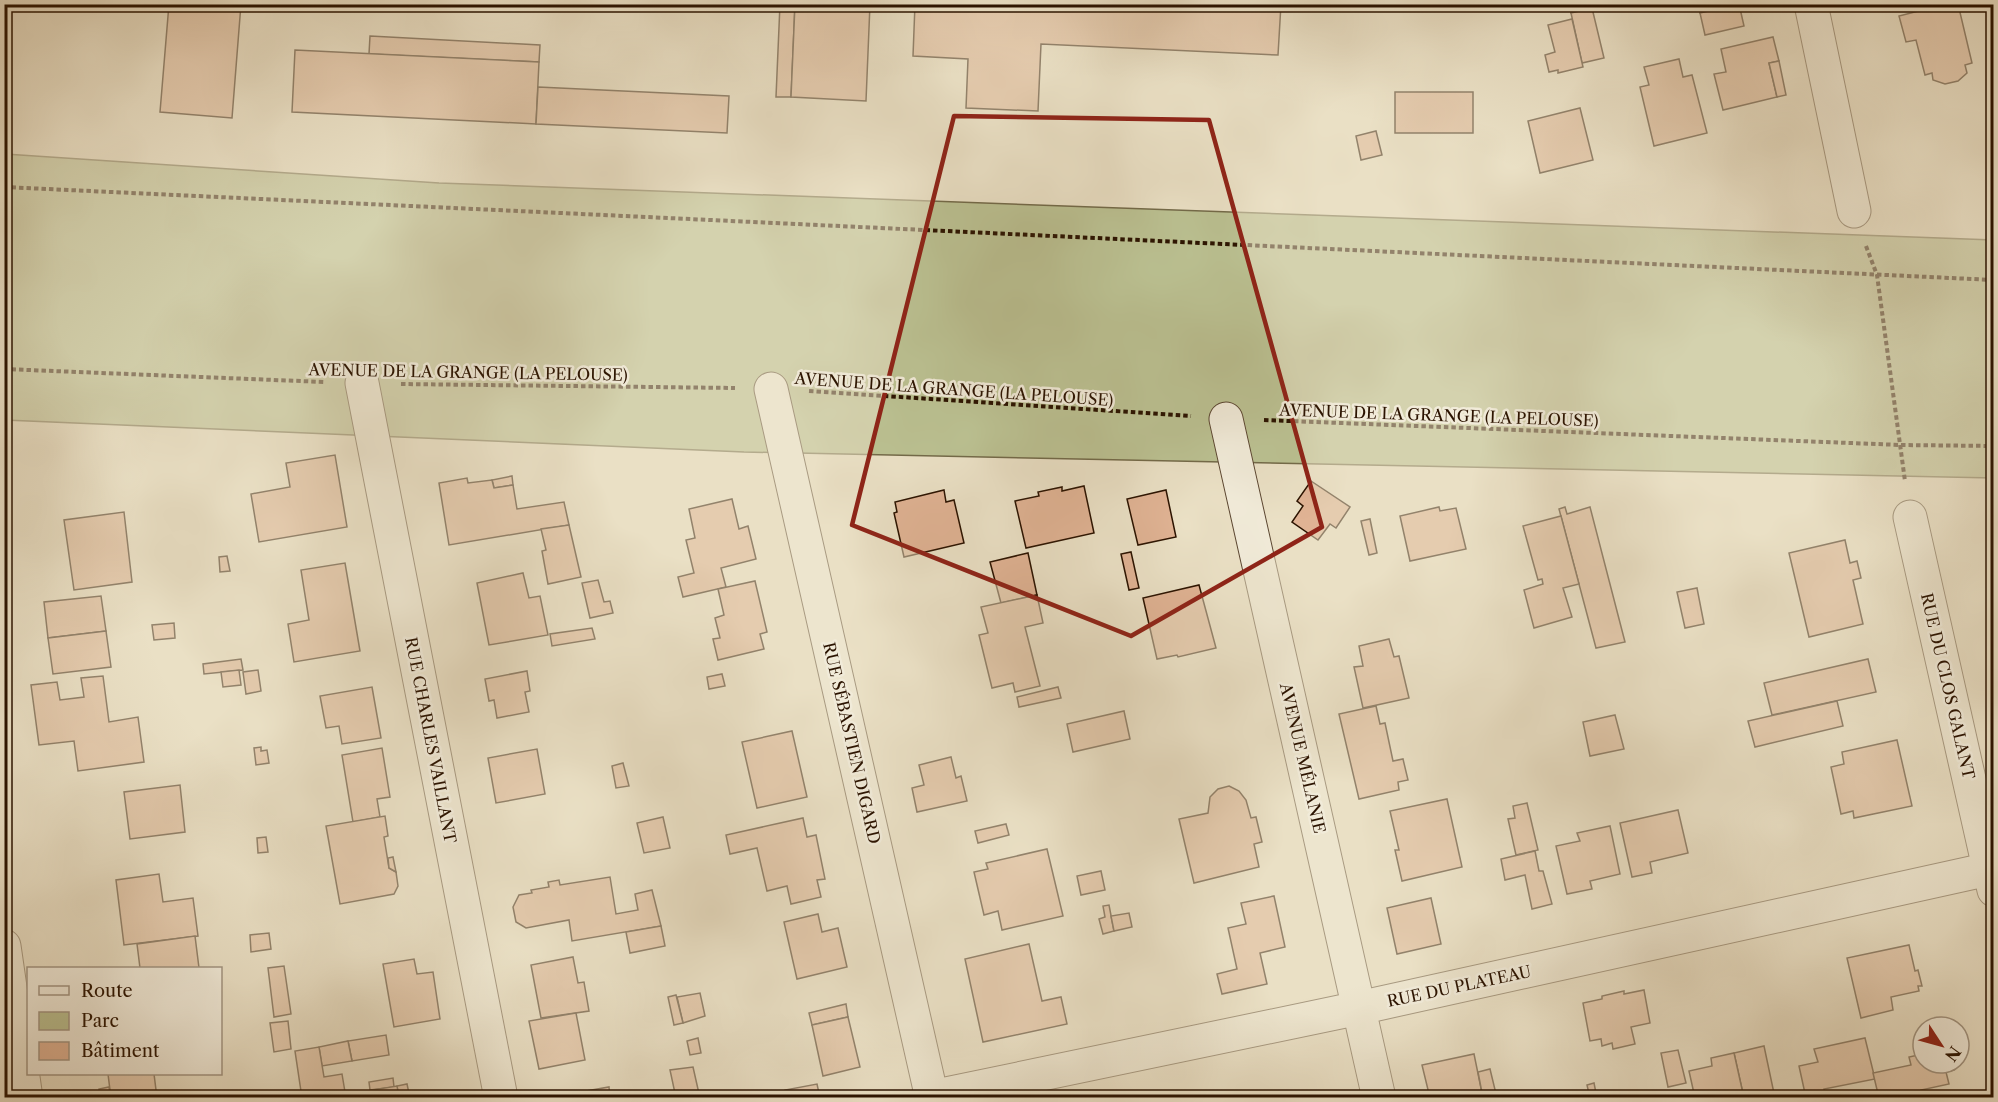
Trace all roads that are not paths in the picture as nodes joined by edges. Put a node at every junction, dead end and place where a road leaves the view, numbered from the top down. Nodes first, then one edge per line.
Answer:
1 (1811, 4) edge
2 (1858, 224) road end
3 (362, 383) road end
4 (771, 389) road end
5 (1226, 418) road end
6 (1908, 505) road end
7 (1991, 880) edge
8 (4, 946) edge
9 (1359, 1008) junction
10 (930, 1097) edge
11 (26, 1098) edge
12 (501, 1098) edge
13 (1379, 1098) edge

1 - 2 street
3 - 12 street, RUE CHARLES VAILLANT
4 - 10 street, RUE SÉBASTIEN DIGARD
5 - 9 street, AVENUE MÉLANIE
6 - 7 street, RUE DU CLOS GALANT
7 - 9 street, RUE DU PLATEAU
8 - 11 street
9 - 10 street, RUE DU PLATEAU
9 - 13 street, AVENUE MÉLANIE

